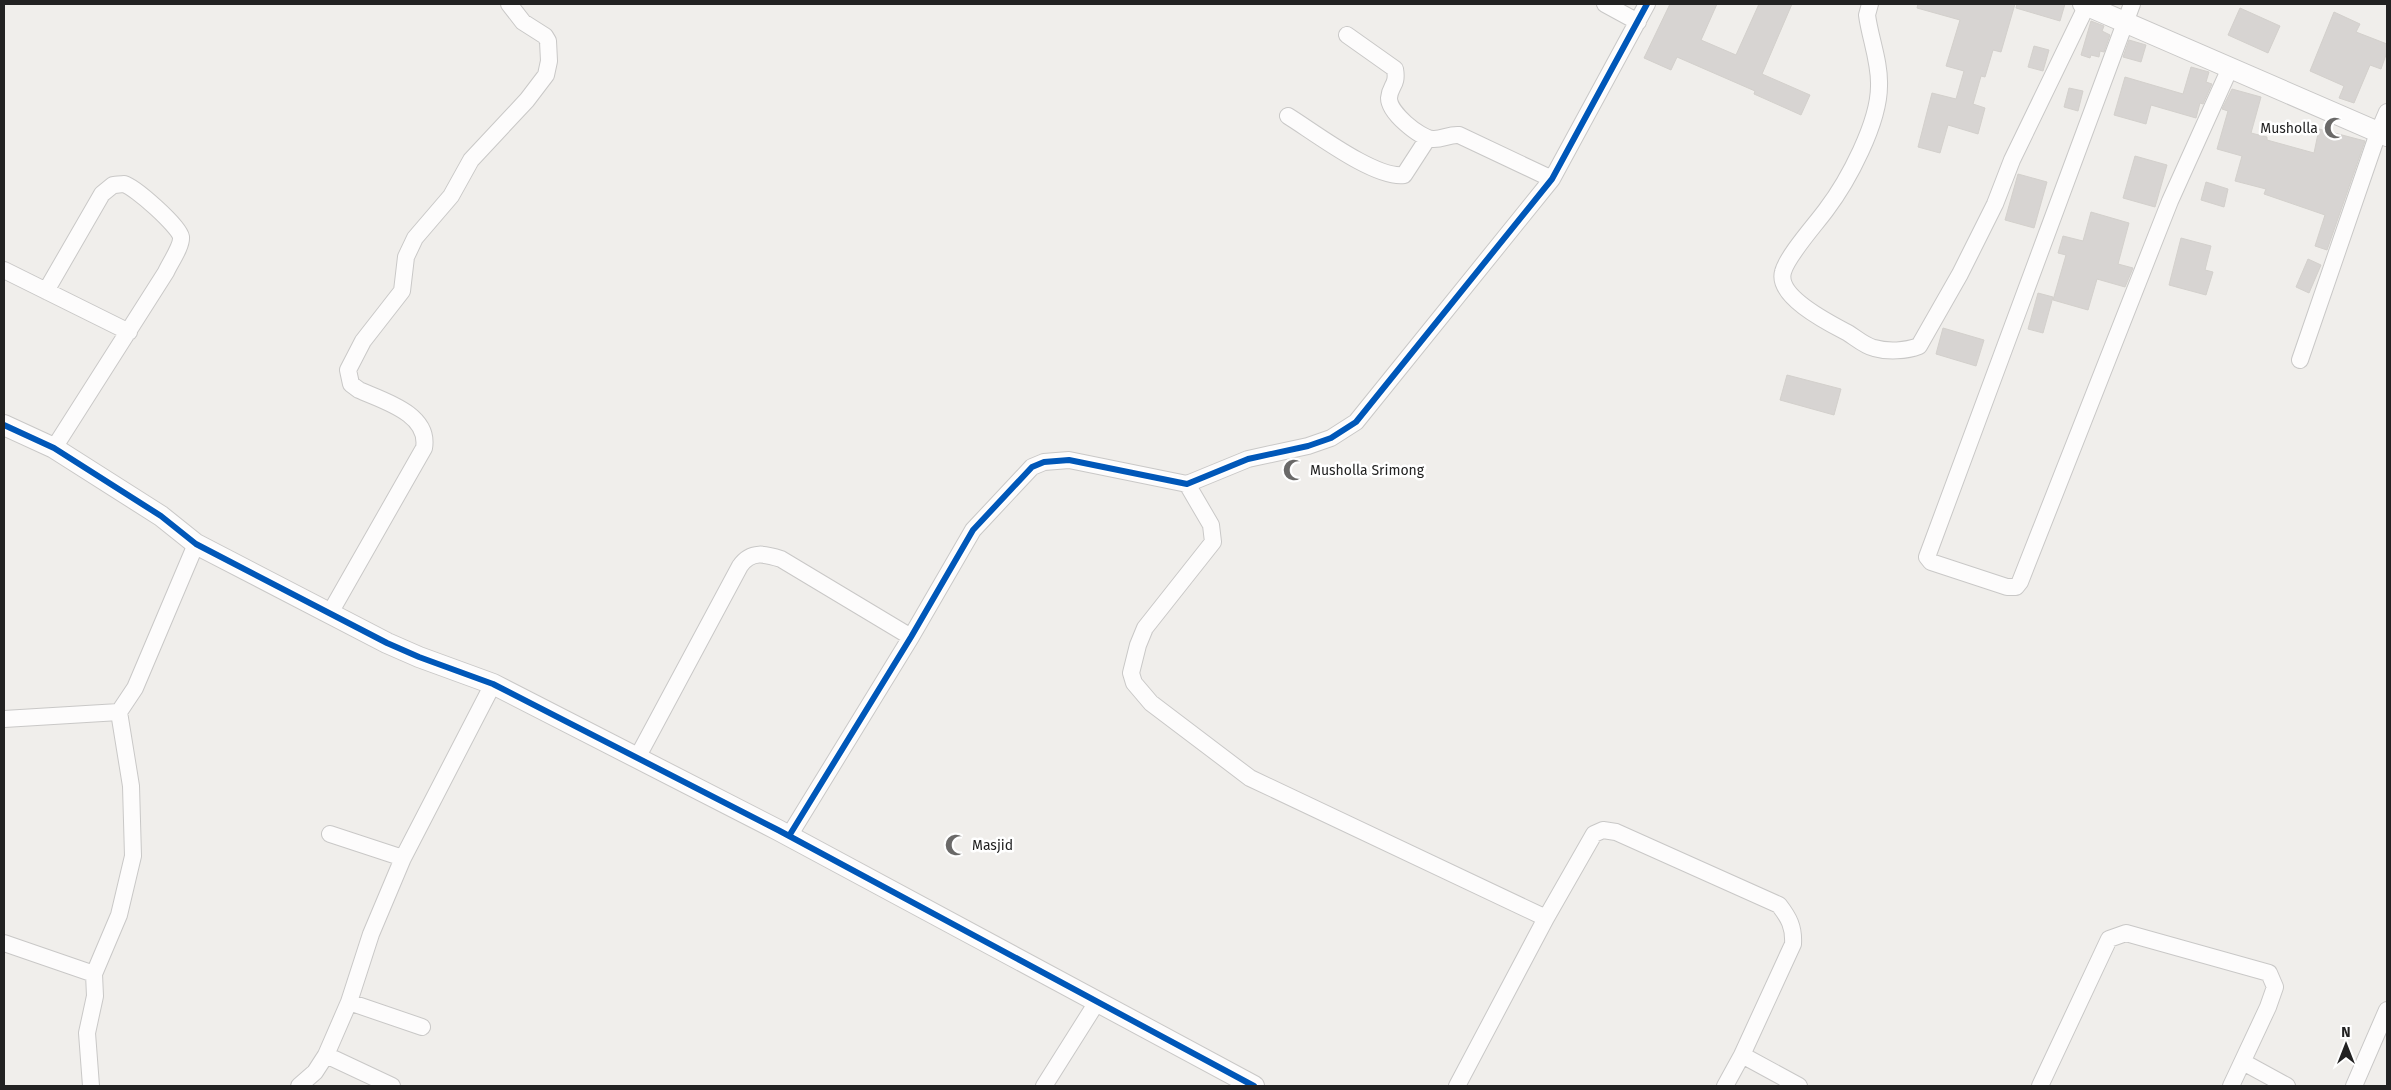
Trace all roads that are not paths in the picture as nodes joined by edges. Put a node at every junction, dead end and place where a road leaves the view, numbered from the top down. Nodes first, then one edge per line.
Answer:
1 (509, 4) edge
2 (1605, 4) edge
3 (1647, 4) edge
4 (1870, 4) edge
5 (2085, 4) edge
6 (2129, 13) edge
7 (1638, 22) junction
8 (1347, 35) dead end
9 (2230, 68) junction
10 (2387, 112) edge
11 (1288, 116) dead end
12 (2383, 134) edge
13 (1428, 138) junction
14 (1552, 179) junction
15 (4, 270) edge
16 (46, 291) junction
17 (129, 332) junction
18 (2300, 360) dead end
19 (4, 425) edge
20 (54, 448) junction
21 (1187, 484) junction
22 (196, 544) junction
23 (330, 613) junction
24 (911, 637) junction
25 (492, 684) junction
26 (119, 712) junction
27 (4, 718) edge
28 (637, 758) junction
29 (330, 834) dead end
30 (789, 836) junction
31 (403, 858) junction
32 (1546, 918) junction
33 (4, 943) edge
34 (94, 974) junction
35 (349, 1002) junction
36 (1097, 1002) junction
37 (2387, 1010) edge
38 (422, 1027) dead end
39 (326, 1054) junction
40 (1742, 1055) junction
41 (2243, 1062) junction
42 (91, 1086) edge
43 (299, 1086) edge
44 (392, 1086) edge
45 (1044, 1086) edge
46 (1254, 1086) edge
47 (1457, 1086) edge
48 (1725, 1086) edge
49 (1799, 1086) edge
50 (2040, 1086) edge
51 (2231, 1086) edge
52 (2287, 1086) edge
53 (2354, 1086) edge

1 - 23 street
2 - 7 street
3 - 7 street
4 - 5 street
5 - 6 street
6 - 9 street
6 - 9 street
7 - 14 street
8 - 13 street
9 - 12 street
10 - 12 street
11 - 13 street
12 - 18 street
13 - 14 street
14 - 21 street
15 - 16 street
16 - 17 street
16 - 17 street
17 - 20 street
19 - 20 street
20 - 22 street
21 - 24 street
21 - 32 street
22 - 23 street
22 - 26 street
23 - 25 street
24 - 28 street
24 - 30 street
25 - 28 street
25 - 31 street
26 - 27 street
26 - 34 street
28 - 30 street
29 - 31 street
30 - 36 street
31 - 35 street
32 - 40 street
32 - 47 street
33 - 34 street
34 - 42 street
35 - 38 street
35 - 39 street
36 - 45 street
36 - 46 street
37 - 53 street
39 - 43 street
39 - 44 street
40 - 48 street
40 - 49 street
41 - 50 street
41 - 51 street
41 - 52 street

